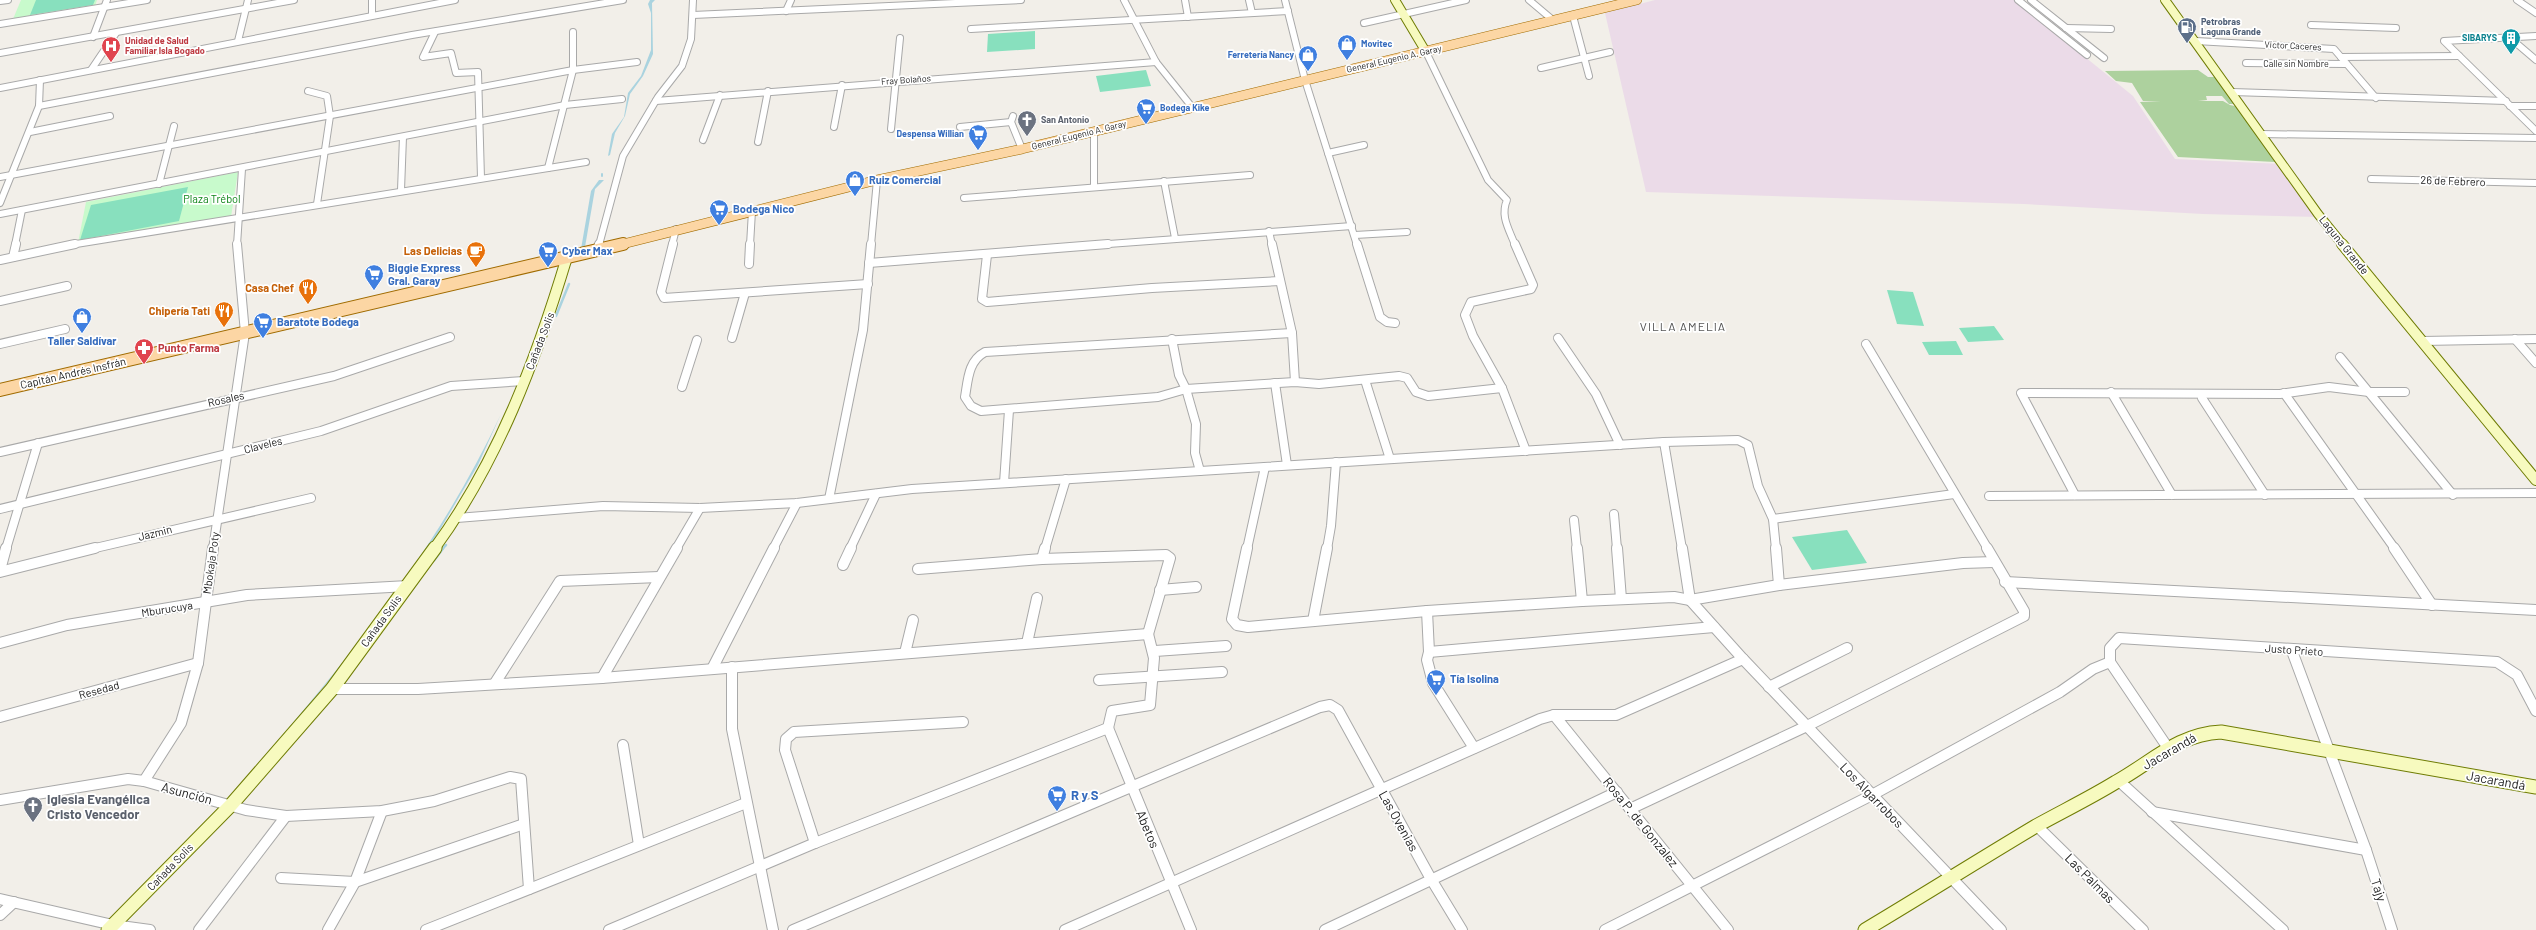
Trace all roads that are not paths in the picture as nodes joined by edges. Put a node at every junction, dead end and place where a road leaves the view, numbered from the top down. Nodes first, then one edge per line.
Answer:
1 (8, 0) edge
2 (107, 0) edge
3 (147, 0) edge
4 (248, 0) edge
5 (294, 0) edge
6 (372, 0) edge
7 (455, 0) edge
8 (623, 0) edge
9 (693, 0) edge
10 (791, 0) edge
11 (1021, 0) edge
12 (1124, 0) edge
13 (1185, 0) edge
14 (1249, 0) edge
15 (1285, 0) edge
16 (1395, 0) edge
17 (1466, 0) edge
18 (1529, 0) edge
19 (1637, 0) edge
20 (2018, 0) edge
21 (2031, 0) edge
22 (2165, 0) edge
23 (2517, 0) edge
24 (0, 1) edge
25 (104, 8) junction
26 (246, 9) junction
27 (786, 11) junction
28 (1288, 11) junction
29 (1252, 13) junction
30 (2536, 13) edge
31 (1403, 14) junction
32 (372, 15) junction
33 (693, 15) junction
34 (1573, 16) junction
35 (1188, 17) junction
36 (1134, 20) junction
37 (1554, 21) junction
38 (1364, 23) dead end
39 (0, 24) edge
40 (2047, 25) junction
41 (2311, 25) dead end
42 (2067, 28) junction
43 (2396, 28) dead end
44 (971, 29) dead end
45 (2111, 29) dead end
46 (435, 32) junction
47 (573, 32) dead end
48 (116, 33) junction
49 (2536, 36) edge
50 (93, 37) junction
51 (2509, 37) junction
52 (900, 38) dead end
53 (238, 41) junction
54 (2196, 41) junction
55 (1426, 52) junction
56 (1610, 52) dead end
57 (0, 53) edge
58 (2087, 55) dead end
59 (2459, 56) junction
60 (2341, 57) junction
61 (1584, 58) junction
62 (2104, 58) dead end
63 (2536, 60) edge
64 (637, 62) dead end
65 (1156, 62) junction
66 (2246, 63) dead end
67 (2346, 64) junction
68 (1541, 68) dead end
69 (91, 70) junction
70 (574, 70) junction
71 (1589, 76) dead end
72 (40, 80) junction
73 (1305, 80) junction
74 (894, 81) junction
75 (842, 85) junction
76 (0, 88) edge
77 (478, 89) junction
78 (768, 91) junction
79 (308, 92) dead end
80 (2232, 92) junction
81 (720, 96) junction
82 (622, 98) dead end
83 (2376, 98) junction
84 (656, 101) junction
85 (2508, 104) junction
86 (566, 105) junction
87 (39, 106) junction
88 (2536, 106) edge
89 (1192, 107) junction
90 (110, 116) dead end
91 (330, 116) junction
92 (479, 122) junction
93 (174, 126) dead end
94 (834, 127) dead end
95 (960, 127) dead end
96 (891, 129) dead end
97 (2536, 131) edge
98 (30, 132) junction
99 (1094, 132) junction
100 (2261, 134) junction
101 (403, 137) junction
102 (2536, 138) edge
103 (703, 140) dead end
104 (758, 142) dead end
105 (1364, 145) dead end
106 (170, 146) junction
107 (1022, 149) junction
108 (325, 152) junction
109 (1328, 154) junction
110 (586, 162) dead end
111 (548, 168) junction
112 (242, 169) junction
113 (12, 174) junction
114 (1250, 175) dead end
115 (0, 177) edge
116 (481, 178) junction
117 (2371, 179) dead end
118 (878, 180) junction
119 (1164, 181) junction
120 (2536, 183) edge
121 (159, 184) junction
122 (1094, 187) junction
123 (401, 190) junction
124 (964, 198) dead end
125 (0, 203) edge
126 (317, 204) junction
127 (22, 210) junction
128 (752, 211) junction
129 (0, 214) edge
130 (236, 216) junction
131 (1352, 226) junction
132 (676, 229) junction
133 (1269, 231) junction
134 (1407, 232) dead end
135 (1355, 235) junction
136 (1175, 238) junction
137 (597, 250) junction
138 (987, 255) junction
139 (13, 257) junction
140 (567, 257) junction
141 (0, 260) edge
142 (869, 263) junction
143 (749, 264) dead end
144 (1280, 281) junction
145 (868, 284) junction
146 (67, 286) dead end
147 (745, 293) junction
148 (0, 301) edge
149 (1395, 323) dead end
150 (65, 329) dead end
151 (245, 333) junction
152 (1292, 333) junction
153 (450, 337) dead end
154 (732, 338) dead end
155 (1558, 338) dead end
156 (1172, 339) junction
157 (2515, 339) junction
158 (2536, 339) edge
159 (697, 340) dead end
160 (2422, 341) junction
161 (0, 344) edge
162 (1866, 344) dead end
163 (2340, 357) dead end
164 (2536, 363) edge
165 (1365, 380) junction
166 (524, 381) junction
167 (1295, 382) junction
168 (1275, 383) junction
169 (682, 387) dead end
170 (1502, 388) junction
171 (1186, 389) junction
172 (0, 390) edge
173 (2111, 392) junction
174 (2369, 392) junction
175 (2405, 392) dead end
176 (2284, 393) junction
177 (236, 396) junction
178 (2202, 398) dead end
179 (1009, 410) junction
180 (1664, 442) junction
181 (38, 443) junction
182 (1620, 445) junction
183 (1526, 451) junction
184 (0, 452) edge
185 (228, 453) junction
186 (1390, 459) junction
187 (1336, 462) junction
188 (1287, 465) junction
189 (1265, 467) junction
190 (1200, 471) junction
191 (1066, 479) junction
192 (2536, 480) edge
193 (1004, 483) junction
194 (2536, 493) edge
195 (876, 494) junction
196 (1954, 494) junction
197 (2356, 494) junction
198 (2453, 494) junction
199 (2075, 495) junction
200 (2172, 495) junction
201 (2265, 495) junction
202 (1989, 496) dead end
203 (311, 498) dead end
204 (829, 500) junction
205 (797, 503) junction
206 (20, 504) junction
207 (700, 508) junction
208 (0, 509) edge
209 (1614, 514) dead end
210 (218, 518) junction
211 (457, 518) junction
212 (1773, 519) junction
213 (1574, 520) dead end
214 (1042, 559) junction
215 (1994, 562) junction
216 (843, 565) dead end
217 (918, 568) dead end
218 (0, 571) edge
219 (659, 577) junction
220 (2005, 582) junction
221 (1779, 585) junction
222 (408, 586) junction
223 (1196, 587) dead end
224 (1160, 590) junction
225 (1037, 598) dead end
226 (1621, 599) junction
227 (1690, 600) junction
228 (1582, 601) junction
229 (206, 602) junction
230 (2432, 605) junction
231 (2536, 610) edge
232 (1427, 611) junction
233 (913, 620) dead end
234 (1313, 621) junction
235 (1714, 627) junction
236 (1148, 634) junction
237 (0, 643) edge
238 (1027, 643) junction
239 (1226, 646) dead end
240 (1846, 648) dead end
241 (2292, 650) junction
242 (1155, 652) junction
243 (1429, 652) junction
244 (905, 653) junction
245 (1743, 660) junction
246 (2110, 662) junction
247 (198, 663) junction
248 (732, 667) junction
249 (712, 669) junction
250 (1222, 672) dead end
251 (1153, 677) junction
252 (602, 678) junction
253 (1099, 680) dead end
254 (495, 683) junction
255 (1769, 687) junction
256 (332, 689) junction
257 (2526, 690) junction
258 (2536, 692) edge
259 (2536, 711) edge
260 (1554, 715) junction
261 (0, 717) edge
262 (963, 722) dead end
263 (1806, 726) junction
264 (1108, 728) junction
265 (623, 745) dead end
266 (1474, 748) junction
267 (2168, 748) junction
268 (2328, 750) junction
269 (144, 781) junction
270 (2119, 781) junction
271 (1130, 787) junction
272 (2536, 787) edge
273 (1382, 789) junction
274 (1617, 792) junction
275 (1872, 795) junction
276 (0, 800) edge
277 (746, 803) junction
278 (231, 805) junction
279 (1630, 809) junction
280 (382, 812) junction
281 (2152, 812) junction
282 (286, 816) junction
283 (524, 824) junction
284 (2038, 826) junction
285 (815, 844) junction
286 (639, 845) junction
287 (2366, 850) junction
288 (758, 867) junction
289 (281, 878) dead end
290 (1951, 878) junction
291 (1431, 879) junction
292 (355, 882) junction
293 (1171, 883) junction
294 (1693, 887) junction
295 (529, 889) junction
296 (5, 902) edge
297 (0, 915) edge
298 (110, 928) edge
299 (150, 930) edge
300 (199, 930) edge
301 (328, 930) edge
302 (426, 930) edge
303 (609, 930) edge
304 (773, 930) edge
305 (793, 930) edge
306 (1065, 930) edge
307 (1191, 930) edge
308 (1324, 930) edge
309 (1462, 930) edge
310 (1605, 930) edge
311 (1728, 930) edge
312 (1865, 930) edge
313 (2001, 930) edge
314 (2143, 930) edge
315 (2283, 930) edge
316 (2392, 930) edge

1 - 24 street
2 - 25 street
3 - 25 street
4 - 26 street
5 - 26 street
6 - 32 street
7 - 32 street
8 - 46 street
9 - 33 street
10 - 27 street
11 - 27 street
12 - 36 street
13 - 35 street
14 - 29 street
15 - 28 street
16 - 31 street
17 - 31 street
18 - 37 street
19 - 34 main road, General Eugenio A. Garay
20 - 40 street
21 - 42 street
22 - 54 street, Laguna Grande
23 - 30 street
25 - 39 street
25 - 50 street
26 - 48 street
26 - 53 street
27 - 33 street
28 - 29 street
28 - 73 street
29 - 35 street
31 - 38 street
31 - 55 street
32 - 53 street
33 - 84 street
34 - 37 main road, General Eugenio A. Garay
34 - 61 street
35 - 36 street
36 - 44 street
36 - 65 street
37 - 55 main road, General Eugenio A. Garay
40 - 42 street
40 - 58 street
41 - 43 street
42 - 45 street
42 - 62 street
46 - 77 street
46 - 87 street
47 - 70 street
48 - 50 street
48 - 69 street
49 - 51 street
50 - 57 street
51 - 59 street
51 - 63 street
52 - 74 street
53 - 69 street
54 - 60 street, Victor Caceres
54 - 80 street, Laguna Grande
55 - 73 main road, General Eugenio A. Garay
55 - 170 street
56 - 61 street
59 - 60 street, Victor Caceres
59 - 85 street
60 - 67 street
61 - 68 street
61 - 71 street
64 - 70 street
65 - 74 street, Fray Bolaños
65 - 89 street
66 - 67 street, Calle sin Nombre
67 - 83 street
69 - 72 street
70 - 77 street
70 - 86 street
72 - 76 street
72 - 87 street
73 - 89 main road, General Eugenio A. Garay
73 - 109 street
74 - 75 street, Fray Bolaños
74 - 96 street
75 - 78 street, Fray Bolaños
75 - 94 street
77 - 91 street
77 - 92 street
78 - 81 street, Fray Bolaños
78 - 104 street
79 - 91 street
80 - 83 street
80 - 100 street, Laguna Grande
81 - 84 street, Fray Bolaños
81 - 103 street
82 - 86 street
83 - 85 street
84 - 137 street
85 - 88 street
85 - 97 street
86 - 92 street
86 - 111 street
87 - 98 street
89 - 99 main road, General Eugenio A. Garay
90 - 98 street
91 - 106 street
91 - 108 street
92 - 101 street
92 - 116 street
93 - 106 street
95 - 107 street
98 - 113 street
99 - 107 main road, General Eugenio A. Garay
99 - 122 street
100 - 102 street
100 - 160 street, Laguna Grande
101 - 108 street
101 - 123 street
105 - 109 street
106 - 113 street
106 - 121 street
107 - 118 main road, General Eugenio A. Garay
108 - 112 street
108 - 126 street
109 - 131 street
110 - 111 street
111 - 116 street
112 - 121 street
112 - 130 street, Mbokaja Poty
113 - 115 street
113 - 125 street
114 - 119 street
116 - 123 street
117 - 120 street, 26 de Febrero
118 - 128 main road, General Eugenio A. Garay
118 - 142 street
119 - 122 street
119 - 136 street
121 - 127 street
122 - 124 street
123 - 126 street
126 - 130 street
127 - 129 street
127 - 139 street
128 - 132 main road, General Eugenio A. Garay
128 - 143 street
130 - 139 street
130 - 151 street, Mbokaja Poty
131 - 133 street
131 - 135 street
132 - 137 main road, General Eugenio A. Garay
132 - 147 street
133 - 136 street
133 - 144 street
134 - 135 street
135 - 149 street
136 - 138 street
137 - 140 main road, General Eugenio A. Garay
138 - 142 street
138 - 144 street
139 - 141 street
140 - 151 main road, Capitán Andrés Insfrán
140 - 166 street, Cañada Solis
142 - 145 street
144 - 152 street
145 - 147 street
145 - 204 street
146 - 148 street
147 - 154 street
150 - 161 street
151 - 172 main road, Capitán Andrés Insfrán
151 - 177 street, Mbokaja Poty
152 - 156 street
152 - 167 street
153 - 177 street, Rosales
155 - 182 street
156 - 171 street
156 - 179 street
157 - 158 street
157 - 160 street
157 - 164 street
159 - 169 street
160 - 192 street, Laguna Grande
162 - 196 street
163 - 174 street
165 - 167 street
165 - 170 street
165 - 186 street
166 - 185 street, Claveles
166 - 211 street, Cañada Solis
167 - 168 street
168 - 171 street
168 - 188 street
170 - 183 street
171 - 179 street
171 - 190 street
173 - 176 street
173 - 199 street
173 - 200 street
174 - 175 street
174 - 176 street
174 - 198 street
176 - 197 street
177 - 181 street, Rosales
177 - 185 street, Mbokaja Poty
178 - 201 street
179 - 193 street
180 - 182 street
180 - 212 street
180 - 227 street
181 - 184 street, Rosales
181 - 206 street
182 - 183 street
183 - 186 street
185 - 206 street, Claveles
185 - 210 street, Mbokaja Poty
186 - 187 street
187 - 188 street
187 - 234 street
188 - 189 street
189 - 190 street
189 - 234 street
190 - 191 street
191 - 193 street
191 - 214 street
193 - 195 street
194 - 198 street
195 - 204 street
195 - 216 street
196 - 212 street
196 - 215 street
197 - 198 street
197 - 201 street
197 - 230 street
199 - 200 street
199 - 202 street
200 - 201 street
203 - 210 street, Jazmin
204 - 205 street
205 - 207 street
205 - 249 street
206 - 208 street, Claveles
206 - 218 street
207 - 211 street
207 - 219 street
209 - 226 street
210 - 218 street, Jazmin
210 - 229 street, Mbokaja Poty
211 - 222 street, Cañada Solis
212 - 221 street
213 - 228 street
214 - 217 street
214 - 224 street
215 - 220 street
215 - 221 street
219 - 252 street
219 - 254 street
220 - 230 street
220 - 263 street
221 - 227 street
222 - 229 street, Mburucuya
222 - 256 street, Cañada Solis
223 - 224 street
224 - 236 street
225 - 238 street
226 - 227 street
226 - 228 street
227 - 235 street, Los Algarrobos
228 - 232 street
229 - 237 street, Mburucuya
229 - 247 street, Mbokaja Poty
230 - 231 street
232 - 234 street
232 - 243 street
233 - 244 street
235 - 243 street
235 - 245 street, Los Algarrobos
236 - 238 street
236 - 242 street
238 - 244 street
239 - 242 street
240 - 255 street
241 - 246 street, Justo Prieto
241 - 257 street, Justo Prieto
241 - 268 street, Tajy
242 - 251 street
243 - 266 street
244 - 248 street
245 - 255 street, Los Algarrobos
245 - 260 street
246 - 267 street
246 - 275 street
247 - 261 street, Resedad
247 - 269 street, Mbokaja Poty
248 - 249 street
248 - 277 street
249 - 252 street
250 - 251 street
251 - 253 street
251 - 264 street
252 - 254 street
254 - 256 street
255 - 263 street, Los Algarrobos
256 - 278 street, Cañada Solis
257 - 258 street
257 - 259 street
260 - 266 street
260 - 274 street, Rosa P. de Gonzalez
262 - 285 street
263 - 275 street, Los Algarrobos
263 - 279 street
264 - 271 street, Abetos
264 - 285 street
265 - 286 street
266 - 273 street
267 - 268 street, Jacarandá
267 - 270 street, Jacarandá
268 - 272 street, Jacarandá
268 - 287 street, Tajy
269 - 276 street, Asunción
269 - 278 street, Asunción
270 - 281 street
270 - 284 street, Jacarandá
271 - 273 street, Las Ovenias
271 - 293 street, Abetos
271 - 305 street
273 - 291 street, Las Ovenias
273 - 293 street
274 - 279 street, Rosa P. de Gonzalez
274 - 291 street
275 - 290 street, Los Algarrobos
275 - 294 street
277 - 286 street
277 - 288 street
278 - 282 street, Asunción
278 - 298 street, Cañada Solis
279 - 294 street, Rosa P. de Gonzalez
280 - 282 street, Asunción
280 - 283 street, Asunción
280 - 292 street
281 - 287 street
281 - 315 street
282 - 300 street
283 - 292 street
283 - 295 street
284 - 290 street, Jacarandá
284 - 314 street, Las Palmas
285 - 288 street
286 - 295 street
287 - 316 street, Tajy
288 - 303 street
288 - 304 street
289 - 292 street
290 - 312 street, Jacarandá
290 - 313 street, Los Algarrobos
291 - 308 street
291 - 309 street, Las Ovenias
292 - 301 street
293 - 306 street
293 - 307 street, Abetos
294 - 310 street
294 - 311 street, Rosa P. de Gonzalez
295 - 302 street
296 - 297 street
296 - 298 street
298 - 299 street

